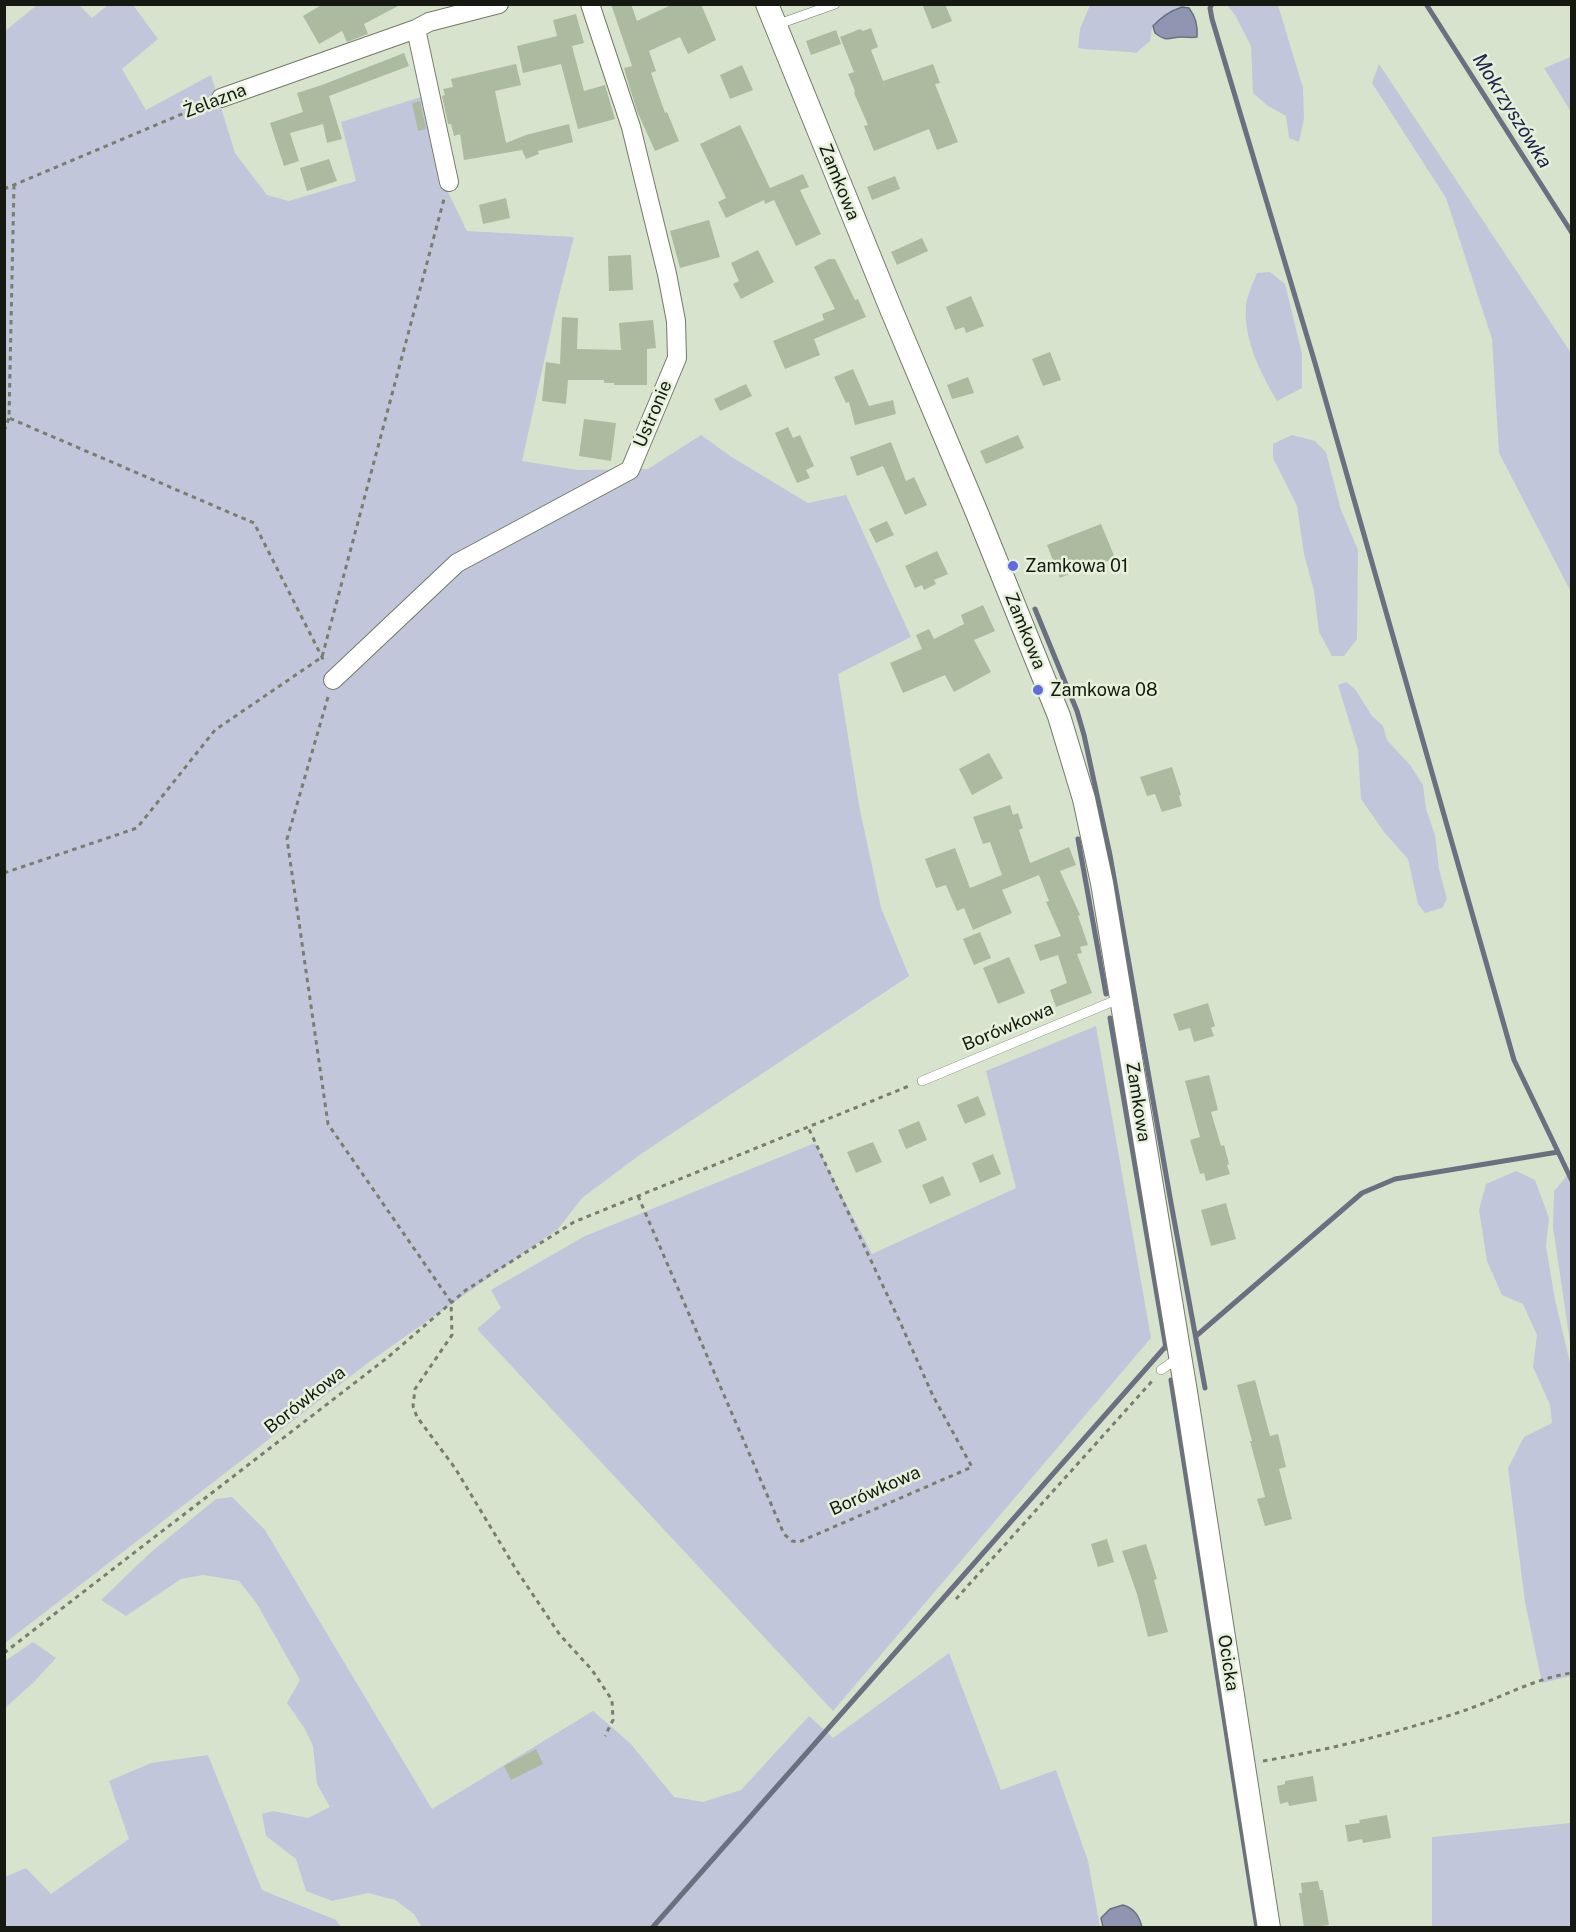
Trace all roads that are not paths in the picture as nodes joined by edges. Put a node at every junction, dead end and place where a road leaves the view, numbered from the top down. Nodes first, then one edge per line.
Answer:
1 (499, 4) edge
2 (590, 4) edge
3 (835, 4) edge
4 (771, 15) edge
5 (425, 19) edge
6 (221, 98) road end
7 (449, 182) road end
8 (333, 680) road end
9 (1121, 998) junction
10 (922, 1081) road end
11 (1187, 1398) joint
12 (1269, 1928) edge

1 - 5 street, Żelazna
2 - 8 street, Ustronie
3 - 4 lane
4 - 9 street, Zamkowa
5 - 6 street, Żelazna
5 - 7 street
9 - 10 lane, Borówkowa
9 - 11 street, Zamkowa
11 - 12 street, Ocicka

